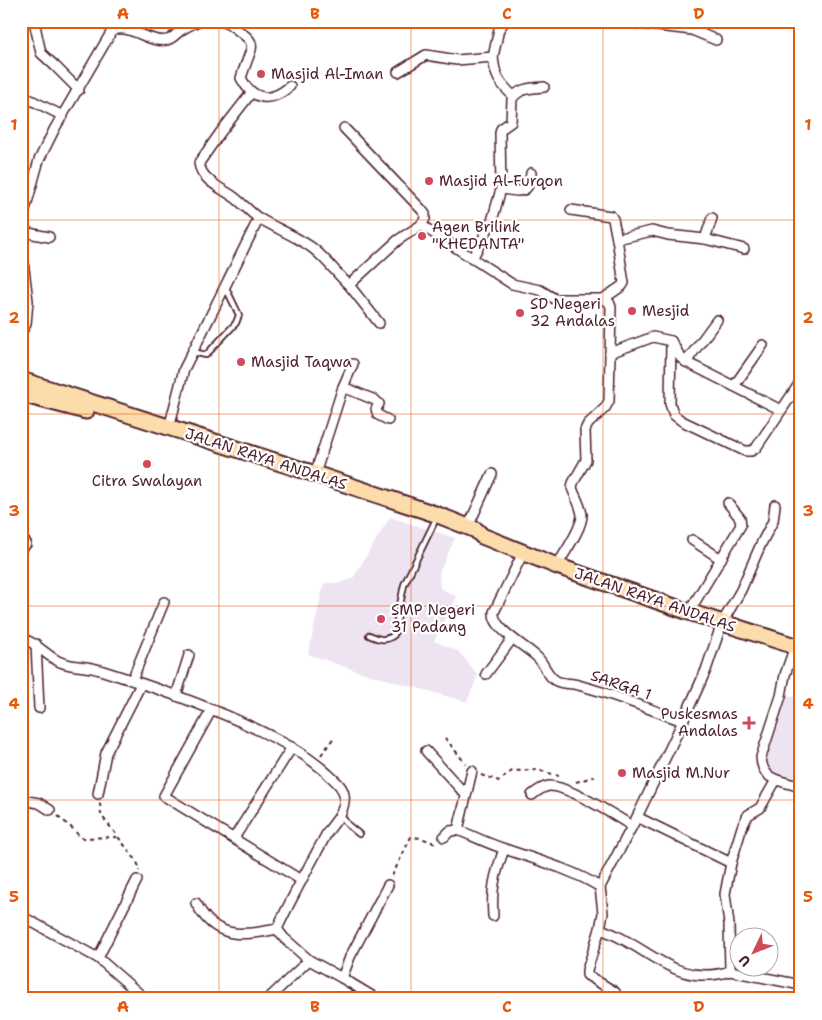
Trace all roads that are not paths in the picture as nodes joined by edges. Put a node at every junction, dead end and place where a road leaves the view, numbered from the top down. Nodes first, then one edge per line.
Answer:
1 (34, 21) edge
2 (198, 21) edge
3 (225, 21) edge
4 (505, 21) edge
5 (557, 21) edge
6 (588, 21) edge
7 (615, 21) edge
8 (716, 40) dead end
9 (493, 58) junction
10 (398, 72) dead end
11 (290, 86) dead end
12 (544, 87) dead end
13 (79, 90) junction
14 (252, 92) junction
15 (21, 95) edge
16 (513, 96) junction
17 (63, 116) junction
18 (344, 128) dead end
19 (530, 173) dead end
20 (501, 189) junction
21 (571, 210) dead end
22 (22, 216) edge
23 (259, 218) junction
24 (712, 218) dead end
25 (421, 225) junction
26 (23, 232) junction
27 (49, 237) dead end
28 (617, 239) junction
29 (705, 239) junction
30 (744, 249) dead end
31 (472, 259) junction
32 (23, 272) edge
33 (349, 285) junction
34 (225, 287) junction
35 (603, 299) junction
36 (717, 320) dead end
37 (379, 323) dead end
38 (21, 333) edge
39 (671, 341) junction
40 (762, 345) dead end
41 (193, 352) junction
42 (610, 353) junction
43 (686, 362) junction
44 (353, 364) dead end
45 (21, 380) edge
46 (799, 385) edge
47 (734, 386) junction
48 (343, 387) junction
49 (21, 394) edge
50 (46, 394) junction
51 (781, 410) junction
52 (388, 420) dead end
53 (169, 428) junction
54 (315, 474) junction
55 (492, 474) dead end
56 (339, 487) junction
57 (728, 503) dead end
58 (775, 505) dead end
59 (434, 523) junction
60 (468, 527) junction
61 (21, 535) edge
62 (482, 536) junction
63 (692, 540) dead end
64 (21, 552) edge
65 (523, 553) junction
66 (721, 559) junction
67 (557, 566) junction
68 (164, 602) dead end
69 (689, 612) junction
70 (722, 624) junction
71 (369, 635) dead end
72 (21, 638) edge
73 (512, 638) junction
74 (36, 644) junction
75 (798, 647) edge
76 (189, 655) dead end
77 (486, 674) dead end
78 (136, 682) junction
79 (176, 696) junction
80 (39, 708) dead end
81 (212, 709) junction
82 (683, 721) junction
83 (292, 747) junction
84 (426, 751) dead end
85 (472, 771) road end
86 (776, 780) junction
87 (801, 787) edge
88 (98, 794) road end
89 (466, 795) junction
90 (532, 795) dead end
91 (21, 800) edge
92 (50, 810) road end
93 (340, 814) junction
94 (637, 817) junction
95 (632, 826) junction
96 (458, 830) junction
97 (359, 834) dead end
98 (444, 837) road end
99 (234, 838) junction
100 (504, 849) junction
101 (731, 863) junction
102 (137, 880) road end
103 (301, 880) junction
104 (388, 885) road end
105 (600, 887) junction
106 (196, 902) dead end
107 (21, 916) edge
108 (493, 916) dead end
109 (277, 929) junction
110 (600, 929) junction
111 (98, 958) junction
112 (309, 960) junction
113 (730, 971) joint
114 (342, 978) junction
115 (766, 978) edge
116 (801, 985) edge
117 (143, 998) edge
118 (268, 999) edge
119 (377, 999) edge
120 (618, 999) edge

1 - 13 street
2 - 13 street
3 - 14 street
4 - 9 street
5 - 6 street
7 - 8 street
9 - 10 street
9 - 16 street
11 - 14 street
12 - 16 street
13 - 17 street
14 - 23 street
15 - 17 street
16 - 20 street
17 - 22 street
18 - 25 street
19 - 20 street
20 - 31 street
21 - 28 street
22 - 26 street
23 - 33 street
23 - 34 street
24 - 29 street
25 - 31 street
25 - 33 street
26 - 27 street
26 - 32 street
28 - 29 street
28 - 35 street
29 - 30 street
31 - 35 street
32 - 38 street
33 - 37 street
34 - 41 street
34 - 41 lane
35 - 42 street
36 - 43 street
39 - 42 street
39 - 43 street
39 - 51 street
40 - 47 street
41 - 53 street
42 - 67 street
43 - 47 street
44 - 48 street
45 - 50 main road
46 - 51 street
47 - 51 street
48 - 52 street
48 - 54 street
49 - 50 main road
50 - 53 main road, JALAN RAYA ANDALAS
50 - 56 main road, JALAN RAYA ANDALAS
53 - 54 main road, JALAN RAYA ANDALAS
54 - 56 main road, JALAN RAYA ANDALAS
55 - 60 street
56 - 59 main road, JALAN RAYA ANDALAS
56 - 60 main road, JALAN RAYA ANDALAS
57 - 66 street
58 - 70 street
59 - 62 main road, JALAN RAYA ANDALAS
59 - 71 lane
60 - 62 main road, JALAN RAYA ANDALAS
61 - 64 lane
62 - 65 main road, JALAN RAYA ANDALAS
63 - 66 street
65 - 67 main road, JALAN RAYA ANDALAS
65 - 73 street, SARGA 1
66 - 69 street
67 - 69 main road, JALAN RAYA ANDALAS
68 - 78 street
69 - 70 main road, JALAN RAYA ANDALAS
70 - 75 main road, JALAN RAYA ANDALAS
70 - 82 street
72 - 74 street
73 - 77 street
73 - 82 street, SARGA 1
74 - 78 street
74 - 80 street
75 - 86 street
76 - 79 street
78 - 79 street
78 - 88 street
79 - 81 street
81 - 83 street
81 - 99 street
82 - 94 street
83 - 93 street
83 - 99 street
84 - 89 street
85 - 89 street
86 - 87 street
86 - 101 street
89 - 96 street
90 - 95 street
91 - 92 street
93 - 97 lane
93 - 103 street
94 - 95 street
94 - 101 street
95 - 105 street
96 - 98 street
96 - 100 street
99 - 103 street
100 - 105 street
100 - 108 street
101 - 113 street
102 - 111 street
103 - 109 street
104 - 114 street
105 - 110 street
106 - 109 street
107 - 111 street
109 - 112 street
110 - 113 street
110 - 120 street
111 - 117 street
112 - 114 street
112 - 118 street
114 - 119 street
115 - 116 street

